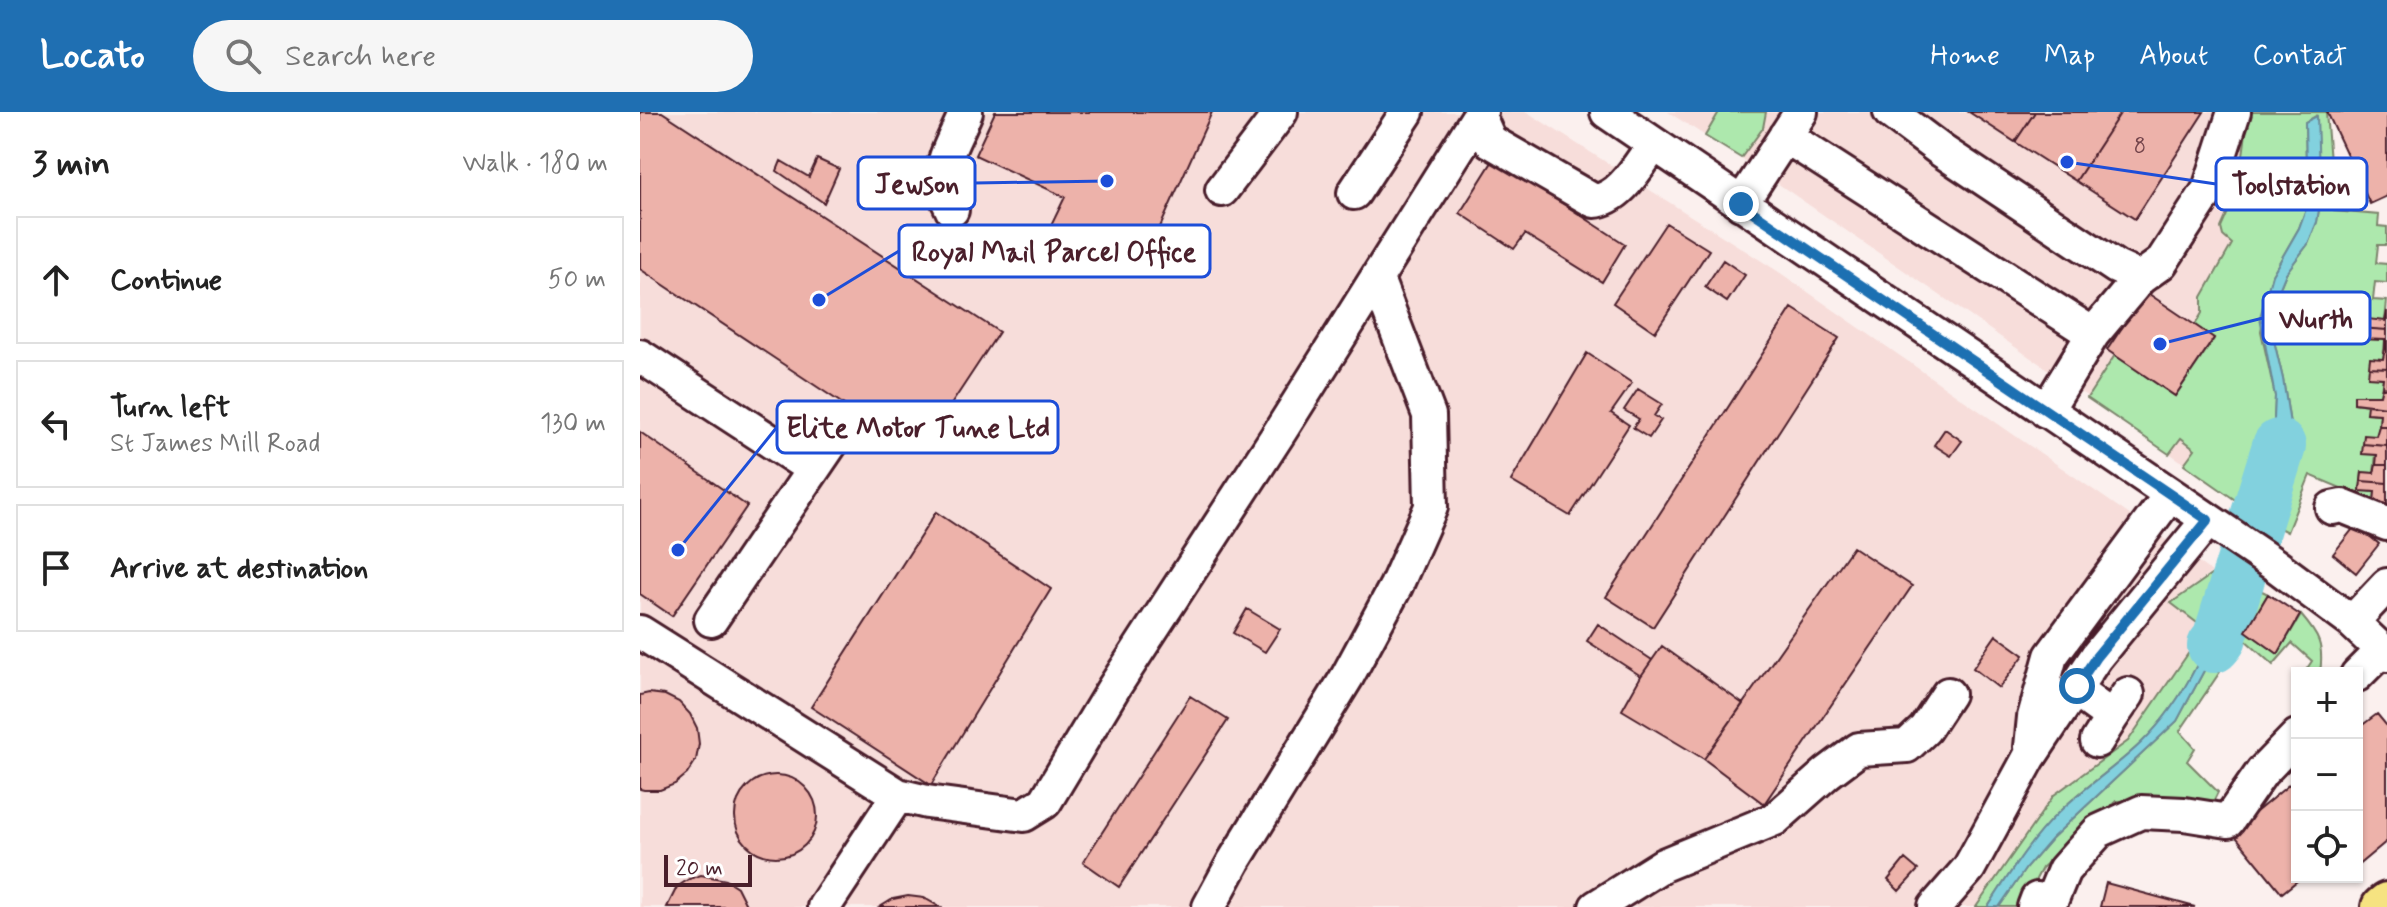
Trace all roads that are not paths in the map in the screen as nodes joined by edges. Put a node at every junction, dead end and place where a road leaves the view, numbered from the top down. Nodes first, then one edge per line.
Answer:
1 (966, 112) edge
2 (1281, 112) edge
3 (1407, 112) edge
4 (1607, 112) edge
5 (1890, 112) edge
6 (2234, 112) edge
7 (1473, 113) edge
8 (1793, 124) edge
9 (1654, 144) junction
10 (1222, 190) dead end
11 (1354, 193) dead end
12 (1741, 204) junction
13 (952, 210) dead end
14 (2140, 278) junction
15 (1377, 279) junction
16 (2093, 334) junction
17 (640, 356) edge
18 (2046, 411) junction
19 (834, 439) dead end
20 (813, 469) junction
21 (2170, 495) junction
22 (2332, 508) dead end
23 (2387, 524) edge
24 (2218, 526) junction
25 (2387, 585) edge
26 (711, 620) dead end
27 (2352, 622) junction
28 (640, 632) edge
29 (2384, 653) edge
30 (2363, 670) edge
31 (2077, 686) junction
32 (1948, 694) dead end
33 (2112, 717) dead end
34 (2294, 739) edge
35 (2029, 758) junction
36 (898, 795) junction
37 (2387, 903) edge
38 (824, 907) edge
39 (1209, 907) edge
40 (1596, 907) edge
41 (1935, 907) edge
42 (2034, 907) edge
43 (2382, 907) edge

1 - 13 street
2 - 10 street
3 - 11 street
4 - 9 street
5 - 14 street
6 - 14 street
7 - 9 street
7 - 15 street
8 - 12 street
8 - 16 street
9 - 12 street
12 - 18 street
14 - 16 street
15 - 36 street
15 - 39 street
16 - 18 street
17 - 20 street
18 - 21 street
19 - 20 street
20 - 26 street
21 - 24 street
21 - 35 street
22 - 23 street
24 - 27 street
24 - 31 street
25 - 27 street
27 - 29 street
28 - 36 street
29 - 30 street
31 - 33 street
31 - 35 street
32 - 40 street
34 - 42 street
35 - 41 street
36 - 38 street
37 - 43 main road

